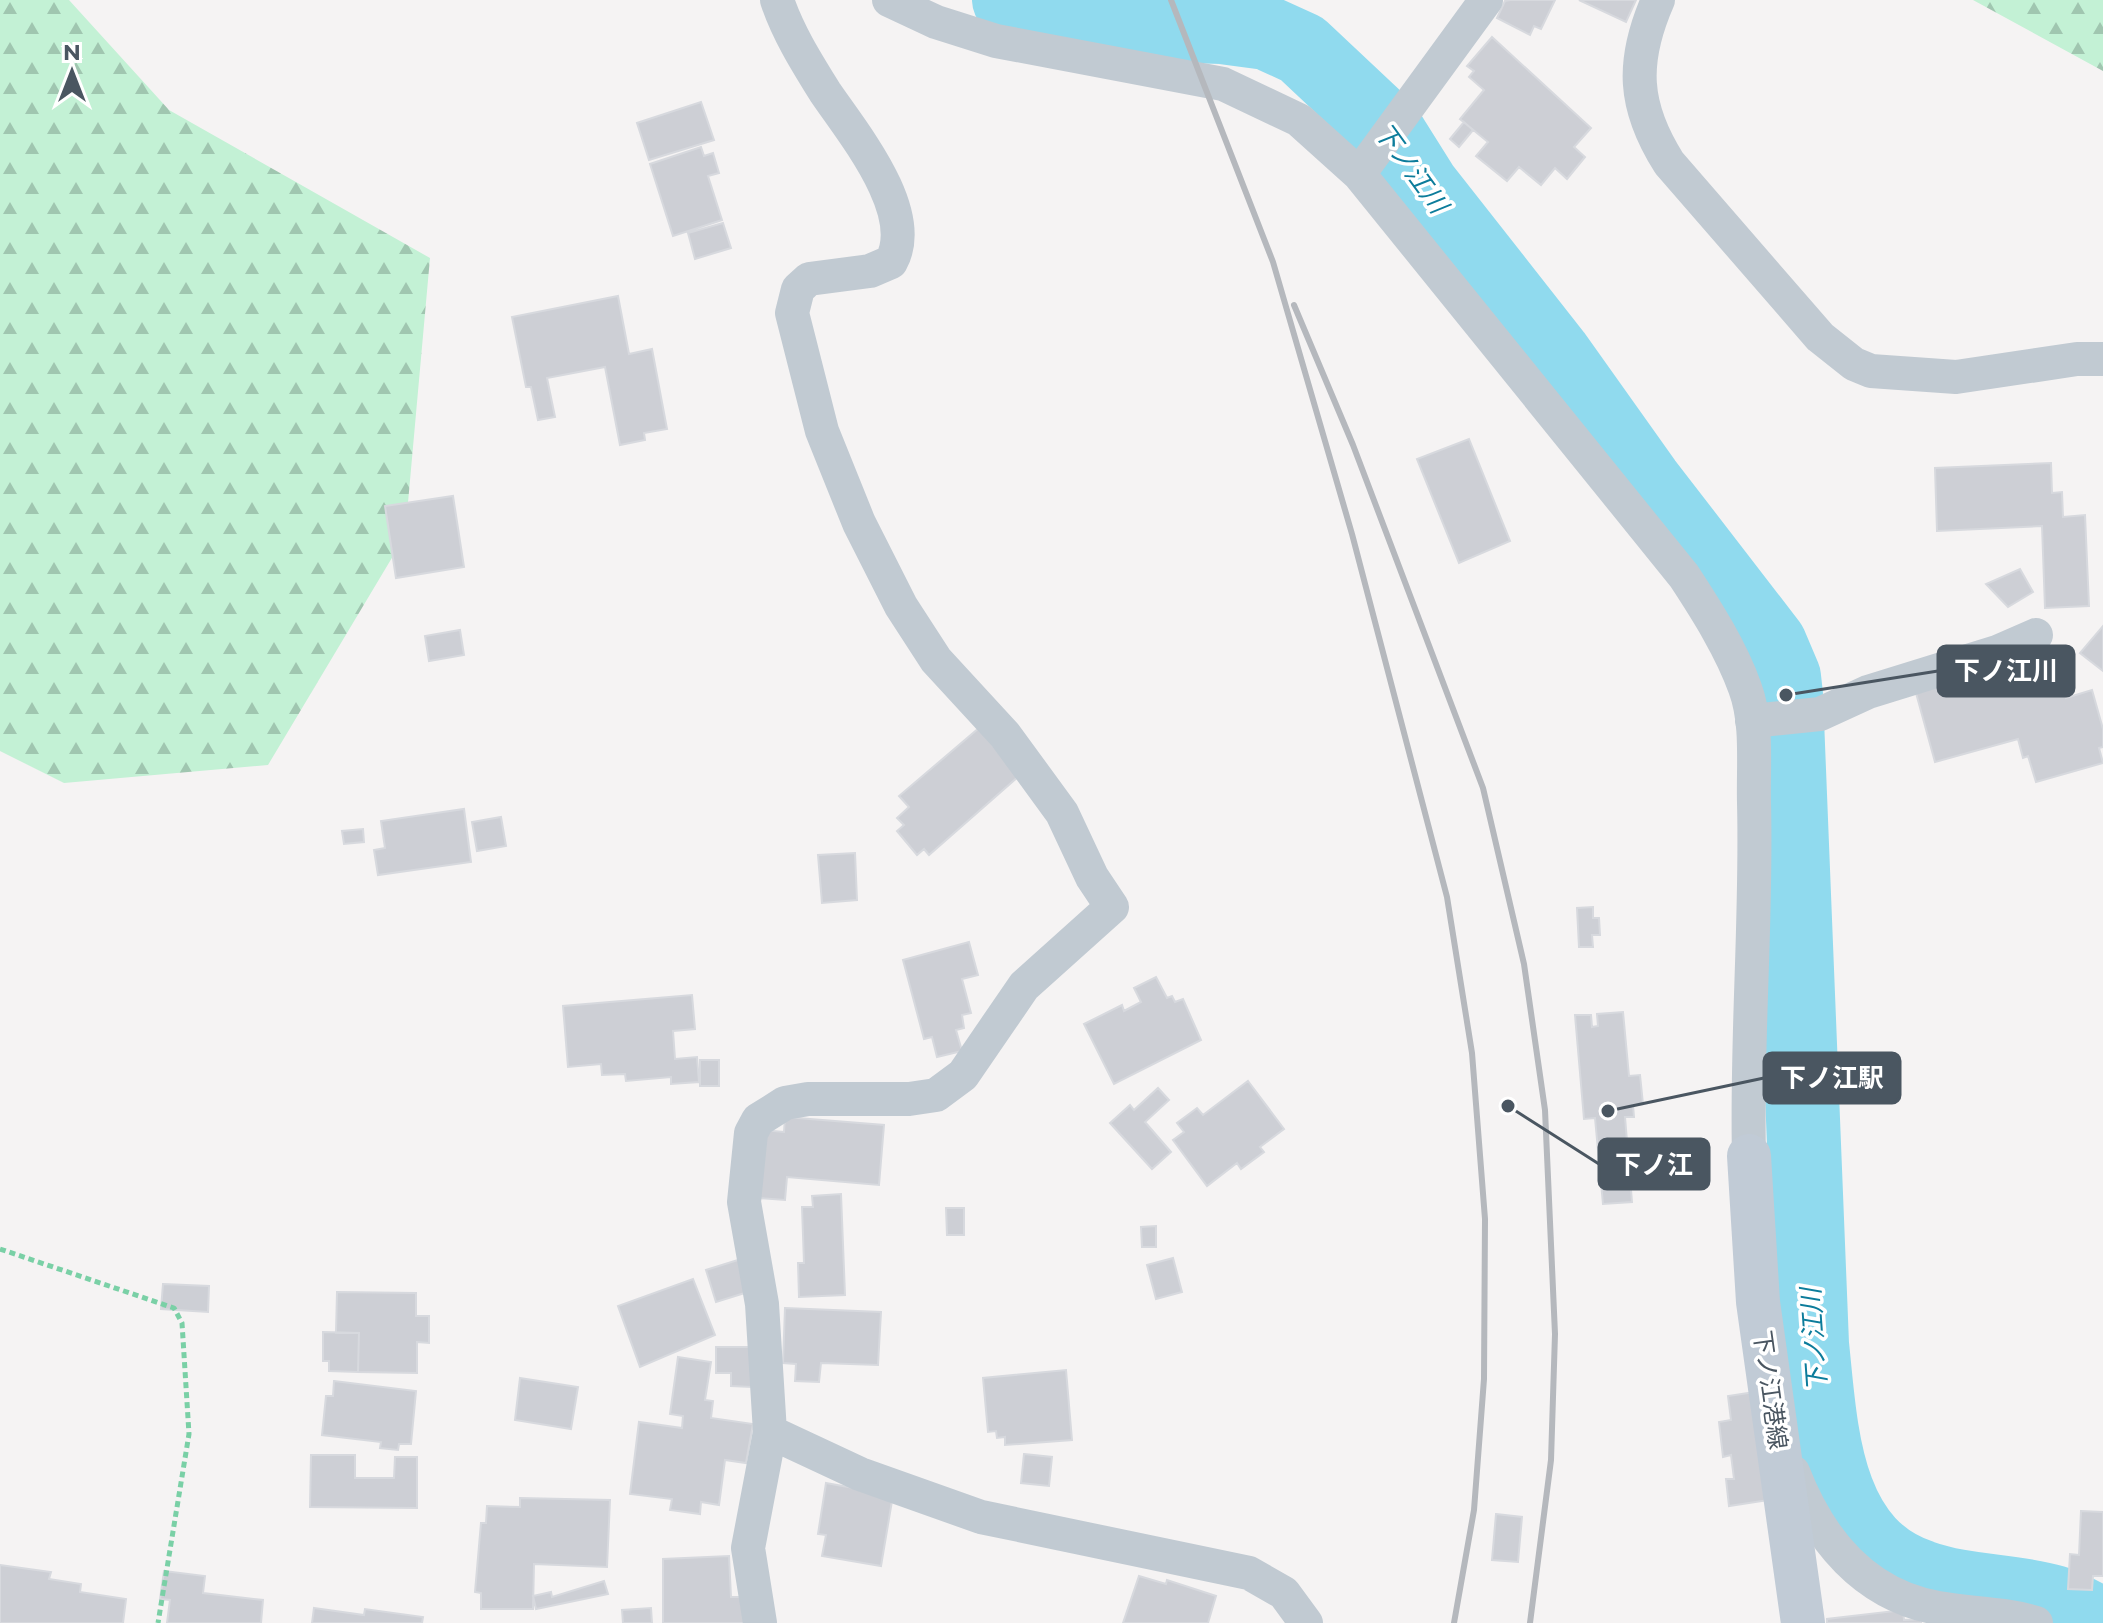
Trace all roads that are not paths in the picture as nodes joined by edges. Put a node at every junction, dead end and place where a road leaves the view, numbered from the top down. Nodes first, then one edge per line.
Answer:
1 (777, 0) edge
2 (889, 0) edge
3 (1486, 0) edge
4 (1658, 0) edge
5 (1365, 166) junction
6 (2103, 359) edge
7 (2036, 635) dead end
8 (1760, 721) junction
9 (1749, 1156) joint
10 (1775, 1428) junction
11 (770, 1432) junction
12 (760, 1623) edge
13 (1306, 1623) edge
14 (1803, 1623) edge
15 (2036, 1623) edge

1 - 11 street
2 - 5 street
3 - 5 street
4 - 6 street
5 - 8 street
7 - 8 street
8 - 9 street
9 - 10 main road, 下ノ江港線
10 - 14 main road, 下ノ江港線
10 - 15 street
11 - 12 street
11 - 13 street

